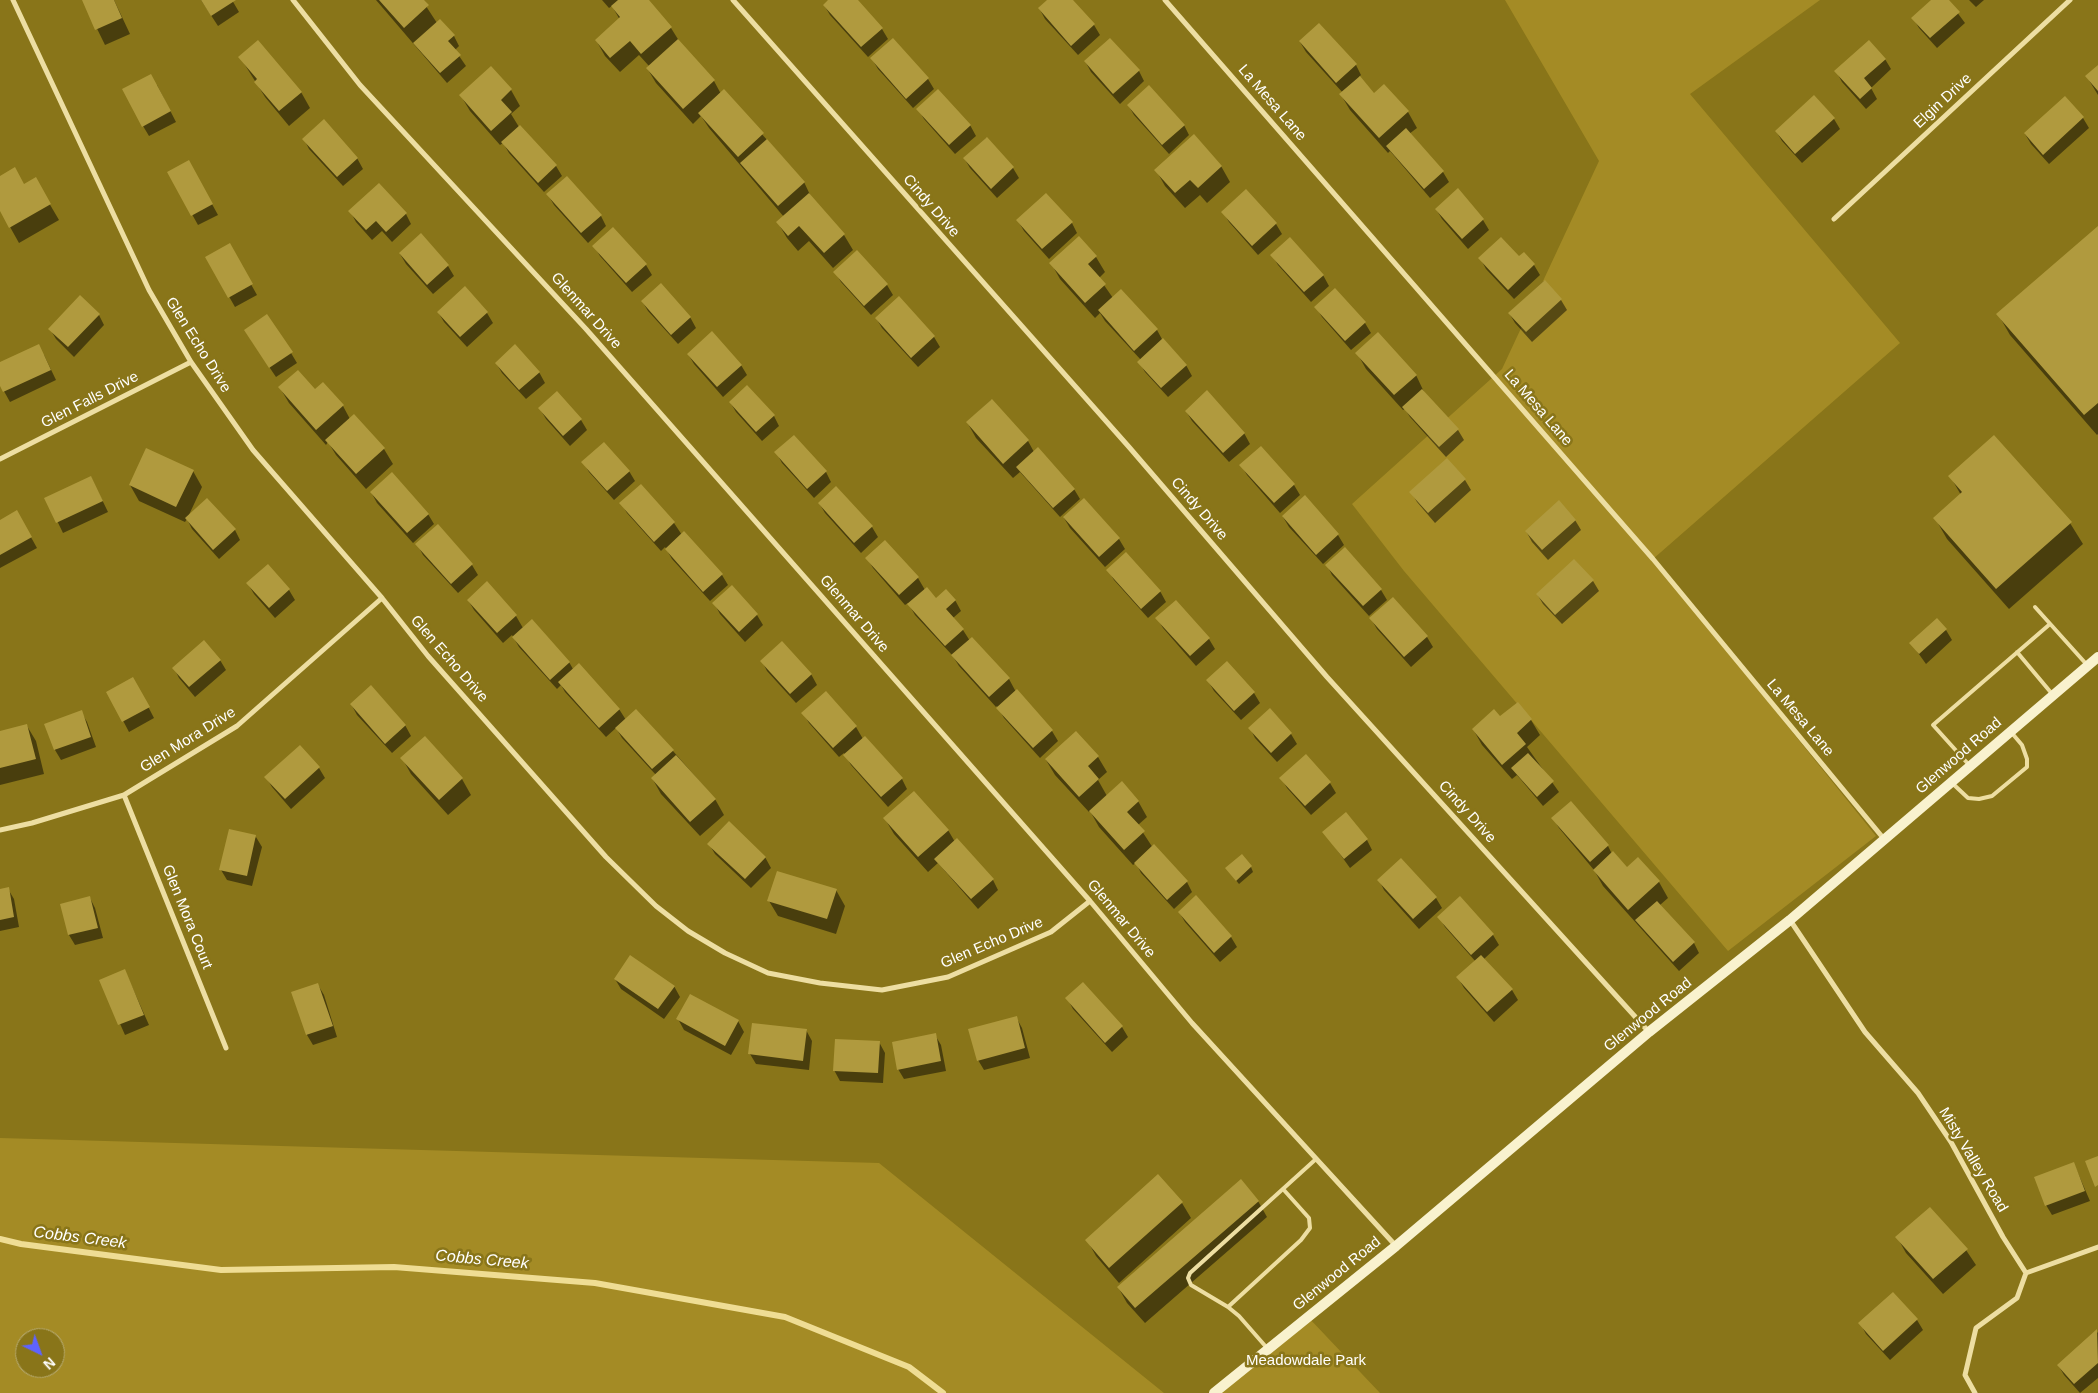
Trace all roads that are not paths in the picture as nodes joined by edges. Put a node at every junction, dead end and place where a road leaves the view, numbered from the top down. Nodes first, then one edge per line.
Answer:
1 (12, 0) edge
2 (293, 0) edge
3 (733, 0) edge
4 (1165, 0) edge
5 (2070, 0) edge
6 (1834, 219) dead end
7 (191, 362) junction
8 (0, 459) edge
9 (382, 598) junction
10 (2035, 607) dead end
11 (2050, 624) junction
12 (2017, 652) junction
13 (2098, 657) edge
14 (2088, 666) junction
15 (2053, 695) junction
16 (2011, 732) junction
17 (1970, 767) junction
18 (1952, 783) junction
19 (124, 795) junction
20 (0, 830) edge
21 (1884, 840) junction
22 (1090, 901) junction
23 (1790, 920) junction
24 (1649, 1032) junction
25 (226, 1048) dead end
26 (1316, 1159) junction
27 (1283, 1189) junction
28 (1396, 1246) junction
29 (2098, 1246) edge
30 (2026, 1273) junction
31 (1228, 1307) junction
32 (1268, 1350) junction
33 (1214, 1393) edge
34 (1975, 1393) edge

1 - 7 street, Glen Echo Drive
2 - 22 street, Glenmar Drive
3 - 24 street, Cindy Drive
4 - 21 street, La Mesa Lane
5 - 6 street, Elgin Drive
7 - 8 street, Glen Falls Drive
7 - 9 street, Glen Echo Drive
9 - 19 street, Glen Mora Drive
9 - 22 street, Glen Echo Drive
10 - 11 lane
11 - 12 lane
11 - 14 lane
12 - 15 lane
12 - 17 lane
13 - 14 main road, Glenwood Road
14 - 15 main road, Glenwood Road
15 - 16 main road, Glenwood Road
16 - 17 main road, Glenwood Road
16 - 18 lane
17 - 18 main road, Glenwood Road
18 - 21 main road, Glenwood Road
19 - 20 street, Glen Mora Drive
19 - 25 street, Glen Mora Court
21 - 23 main road, Glenwood Road
22 - 26 street, Glenmar Drive
23 - 24 main road, Glenwood Road
23 - 30 street, Misty Valley Road
24 - 28 main road, Glenwood Road
26 - 27 lane
26 - 28 street, Glenmar Drive
27 - 31 lane
27 - 31 lane
28 - 32 main road, Glenwood Road
29 - 30 street
30 - 34 street
31 - 32 lane
32 - 33 main road, Glenwood Road

